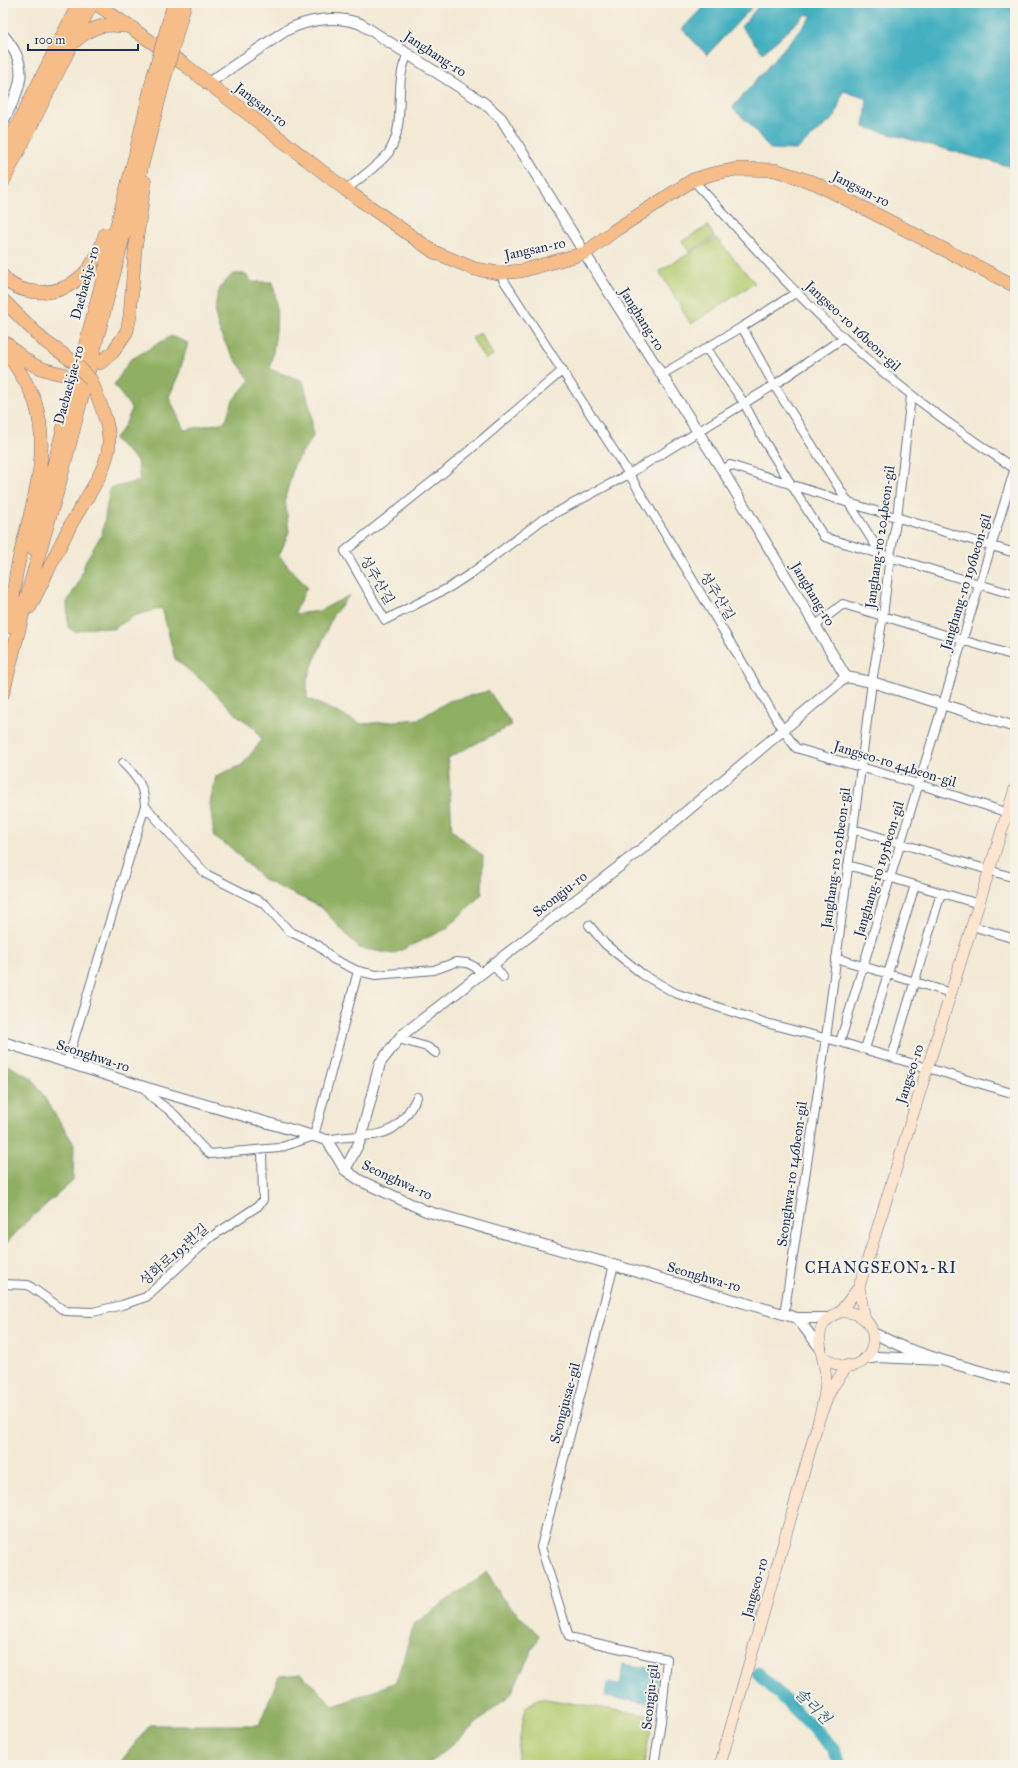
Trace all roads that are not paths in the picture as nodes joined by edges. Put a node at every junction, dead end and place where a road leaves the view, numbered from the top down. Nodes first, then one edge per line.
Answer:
1 (68, 3) edge
2 (78, 3) edge
3 (93, 3) edge
4 (174, 3) edge
5 (186, 3) edge
6 (132, 27) junction
7 (3, 35) edge
8 (66, 41) junction
9 (408, 54) junction
10 (158, 81) junction
11 (208, 84) junction
12 (3, 122) edge
13 (3, 154) edge
14 (140, 158) junction
15 (693, 180) junction
16 (3, 182) edge
17 (346, 190) junction
18 (585, 253) junction
19 (500, 273) junction
20 (3, 276) edge
21 (1015, 286) edge
22 (797, 292) junction
23 (3, 300) edge
24 (742, 327) junction
25 (843, 338) junction
26 (3, 341) edge
27 (3, 346) edge
28 (706, 349) junction
29 (100, 363) dead end
30 (563, 370) junction
31 (63, 374) dead end
32 (661, 375) junction
33 (774, 385) junction
34 (911, 396) junction
35 (744, 403) junction
36 (698, 432) junction
37 (1015, 469) edge
38 (723, 471) junction
39 (629, 474) junction
40 (793, 486) junction
41 (849, 503) junction
42 (897, 517) junction
43 (991, 546) junction
44 (1015, 553) edge
45 (881, 554) junction
46 (890, 556) junction
47 (979, 584) junction
48 (1015, 595) edge
49 (883, 616) junction
50 (816, 625) junction
51 (15, 628) junction
52 (962, 640) junction
53 (1015, 656) edge
54 (3, 658) edge
55 (846, 677) junction
56 (872, 682) junction
57 (3, 693) edge
58 (943, 704) junction
59 (1015, 727) edge
60 (782, 730) junction
61 (123, 763) dead end
62 (861, 767) junction
63 (918, 784) junction
64 (1015, 788) edge
65 (145, 806) junction
66 (1011, 814) edge
67 (853, 829) junction
68 (900, 843) junction
69 (848, 865) junction
70 (990, 870) junction
71 (890, 877) junction
72 (1015, 878) edge
73 (915, 885) junction
74 (941, 893) junction
75 (979, 904) junction
76 (589, 925) dead end
77 (972, 926) junction
78 (1015, 939) edge
79 (836, 958) junction
80 (493, 964) junction
81 (864, 966) junction
82 (358, 971) junction
83 (481, 973) junction
84 (888, 974) junction
85 (503, 977) dead end
86 (914, 982) junction
87 (951, 993) junction
88 (826, 1038) junction
89 (399, 1039) junction
90 (3, 1042) edge
91 (840, 1042) junction
92 (865, 1049) junction
93 (436, 1053) dead end
94 (892, 1057) junction
95 (67, 1062) junction
96 (928, 1067) junction
97 (144, 1087) junction
98 (1015, 1094) edge
99 (417, 1097) dead end
100 (314, 1136) junction
101 (361, 1136) junction
102 (327, 1140) junction
103 (262, 1150) junction
104 (345, 1170) junction
105 (614, 1265) junction
106 (3, 1284) edge
107 (859, 1287) junction
108 (840, 1312) junction
109 (784, 1315) junction
110 (798, 1318) junction
111 (829, 1318) junction
112 (865, 1320) junction
113 (873, 1332) junction
114 (822, 1353) junction
115 (864, 1359) junction
116 (940, 1360) junction
117 (848, 1365) junction
118 (1015, 1381) edge
119 (819, 1419) junction
120 (569, 1637) joint
121 (654, 1765) edge
122 (720, 1765) edge

1 - 8 main road
2 - 8 main road
3 - 6 main road, Jangsan-ro
3 - 8 main road
4 - 10 main road, bridge
5 - 10 main road, bridge
6 - 8 main road
6 - 11 main road, Jangsan-ro
7 - 12 street
8 - 13 main road
8 - 16 main road
9 - 11 street, Janghang-ro
9 - 17 street
9 - 18 street, Janghang-ro
10 - 14 main road, Daebaekjae-ro
11 - 17 main road, Jangsan-ro
14 - 20 main road
14 - 29 main road
14 - 51 main road, Daebaekjae-ro
15 - 18 main road, Jangsan-ro
15 - 21 main road, Jangsan-ro
15 - 22 street, Jangseo-ro 16beon-gil
17 - 19 main road, Jangsan-ro
18 - 19 main road, Jangsan-ro
18 - 32 street, Janghang-ro
19 - 30 street, 성주산길
22 - 24 street
22 - 25 street, Jangseo-ro 16beon-gil
23 - 51 main road, bridge
24 - 28 street
24 - 33 street
25 - 33 street, 성주산길
25 - 34 street, Jangseo-ro 16beon-gil
26 - 31 main road
27 - 51 main road
28 - 32 street
28 - 35 street
30 - 39 street, 성주산길
30 - 39 street, 성주산길
32 - 36 street, Janghang-ro
33 - 35 street, 성주산길
33 - 41 street
34 - 37 street, Jangseo-ro 16beon-gil
34 - 42 street, Janghang-ro 204beon-gil
35 - 36 street, 성주산길
35 - 40 street
36 - 38 street, Janghang-ro
36 - 39 street, 성주산길
37 - 43 street, Janghang-ro 196beon-gil
38 - 40 street
38 - 50 street, Janghang-ro
39 - 60 street, 성주산길
40 - 41 street
40 - 45 street
41 - 42 street
41 - 45 street
42 - 43 street
42 - 46 street, Janghang-ro 204beon-gil
43 - 44 street
43 - 47 street, Janghang-ro 196beon-gil
45 - 46 street
46 - 47 street
46 - 49 street, Janghang-ro 204beon-gil
47 - 48 street
47 - 52 street, Janghang-ro 196beon-gil
49 - 50 street
49 - 52 street
49 - 56 street, Janghang-ro 204beon-gil
50 - 55 street, Janghang-ro
51 - 54 main road
51 - 57 main road, Daebaekjae-ro
52 - 53 street
52 - 58 street, Janghang-ro 196beon-gil
55 - 56 street
55 - 60 street, Seongju-ro
56 - 58 street
56 - 62 street, Janghang-ro 201beon-gil
58 - 59 street
58 - 63 street, Janghang-ro 195beon-gil
60 - 62 street, Jangseo-ro 44beon-gil
60 - 80 street, Seongju-ro
61 - 65 street
62 - 63 street, Jangseo-ro 44beon-gil
62 - 67 street, Janghang-ro 201beon-gil
63 - 66 street, Jangseo-ro 44beon-gil
63 - 68 street, Janghang-ro 195beon-gil
64 - 66 main road, Jangseo-ro
65 - 82 street
65 - 95 street
66 - 70 main road, Jangseo-ro
67 - 68 street
67 - 69 street, Janghang-ro 201beon-gil
68 - 70 street
68 - 71 street, Janghang-ro 195beon-gil
69 - 71 street
69 - 79 street, Janghang-ro 201beon-gil
70 - 72 street
70 - 75 main road, Jangseo-ro
71 - 73 street
71 - 81 street, Janghang-ro 195beon-gil
73 - 74 street
73 - 84 street
74 - 75 street
74 - 86 street
75 - 77 main road, Jangseo-ro
76 - 88 street
77 - 78 street
77 - 87 main road, Jangseo-ro
79 - 81 street
79 - 88 street, Janghang-ro 201beon-gil
80 - 83 street, Seongju-ro
80 - 85 street
81 - 84 street
81 - 91 street, Janghang-ro 195beon-gil
82 - 83 street
82 - 100 street
83 - 89 street, Seongju-ro
84 - 86 street
84 - 92 street
86 - 87 street
86 - 94 street
87 - 96 main road, Jangseo-ro
88 - 91 street
88 - 109 street, Seonghwa-ro 146beon-gil
89 - 93 street
89 - 101 street, Seongju-ro
90 - 95 street, Seonghwa-ro
91 - 92 street
92 - 94 street
94 - 96 street
95 - 97 street, Seonghwa-ro
96 - 98 street
96 - 107 main road, Jangseo-ro
97 - 100 street, Seonghwa-ro
97 - 103 street
99 - 101 street
100 - 102 street, Seonghwa-ro
100 - 103 street
101 - 102 street
101 - 104 street, Seongju-ro
102 - 104 street, Seonghwa-ro
103 - 106 street, 성화로193번길
104 - 105 street, Seonghwa-ro
105 - 109 street, Seonghwa-ro
105 - 120 street, Seongjusae-gil
107 - 108 main road
107 - 112 main road
108 - 111 main road
108 - 112 main road
109 - 110 street, Seonghwa-ro
110 - 111 street, Seonghwa-ro
110 - 114 street
111 - 114 main road
112 - 113 main road
113 - 115 main road
113 - 116 street
114 - 117 main road
114 - 119 main road
115 - 116 street
115 - 117 main road
116 - 118 street
117 - 119 main road
119 - 122 main road, Jangseo-ro
120 - 121 street, Seongju-gil

